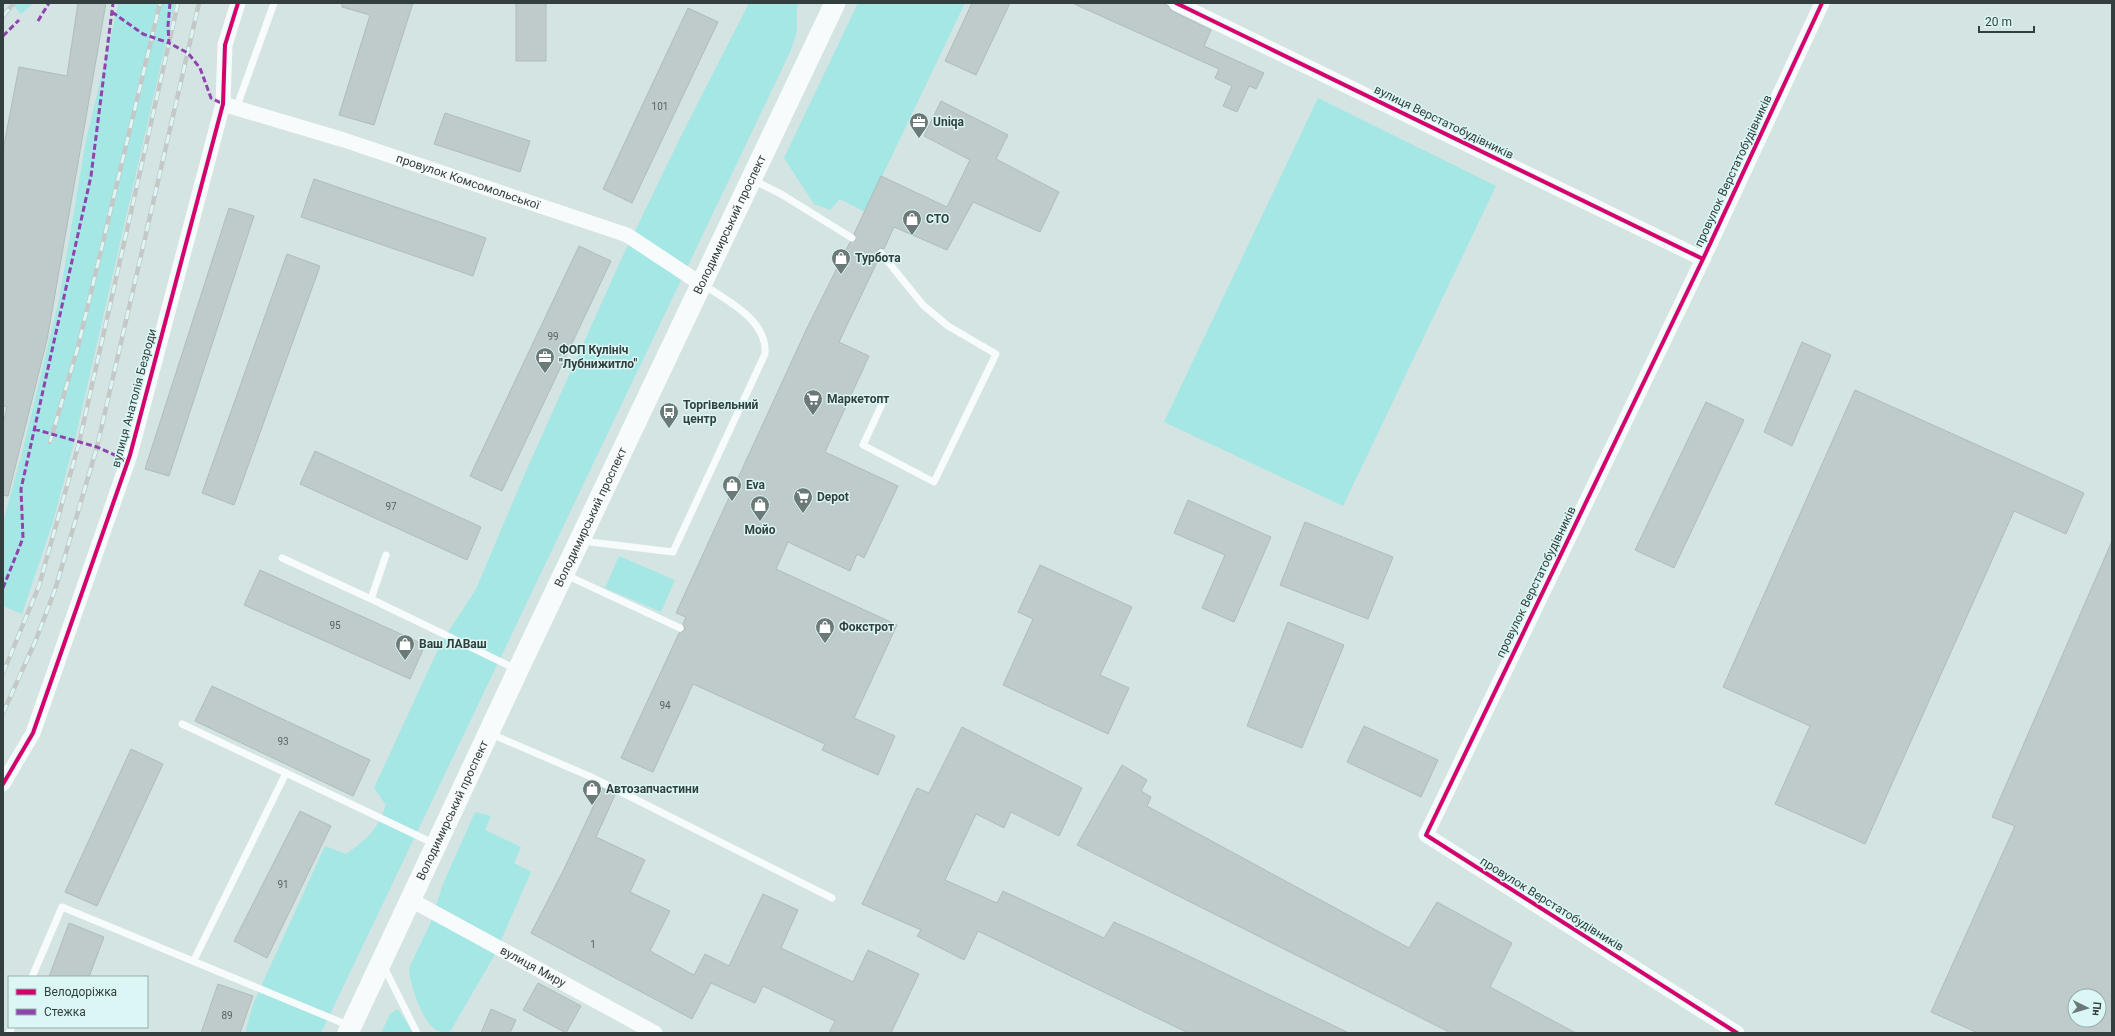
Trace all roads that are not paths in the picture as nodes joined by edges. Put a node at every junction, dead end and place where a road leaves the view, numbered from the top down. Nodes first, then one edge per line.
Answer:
1 (238, 3) edge
2 (274, 3) edge
3 (835, 3) edge
4 (1176, 3) edge
5 (1822, 3) edge
6 (230, 106) junction
7 (751, 179) junction
8 (852, 238) dead end
9 (882, 253) dead end
10 (1703, 259) junction
11 (702, 284) junction
12 (883, 402) dead end
13 (580, 541) junction
14 (386, 555) dead end
15 (282, 558) dead end
16 (564, 574) junction
17 (371, 600) junction
18 (680, 628) dead end
19 (518, 670) junction
20 (182, 724) dead end
21 (489, 733) junction
22 (286, 773) junction
23 (3, 784) edge
24 (436, 845) junction
25 (832, 898) dead end
26 (411, 900) junction
27 (194, 960) junction
28 (382, 963) junction
29 (32, 976) edge
30 (350, 1030) edge
31 (417, 1033) edge
32 (655, 1033) edge
33 (1737, 1033) edge

1 - 6 street, вулиця Анатолія Безроди
2 - 6 lane
3 - 7 main road, Володимирський проспект
4 - 10 street, вулиця Верстатобудівників
5 - 10 street, провулок Верстатобудівників
6 - 11 street, провулок Комсомольської
6 - 23 street, вулиця Анатолія Безроди
7 - 8 lane
7 - 11 main road, Володимирський проспект
9 - 12 lane
10 - 33 street, провулок Верстатобудівників
11 - 13 main road, Володимирський проспект
11 - 13 lane
13 - 16 main road, Володимирський проспект
14 - 17 lane
15 - 17 lane
16 - 18 lane
16 - 19 main road, Володимирський проспект
17 - 19 lane
19 - 21 main road, Володимирський проспект
20 - 22 lane
21 - 24 main road, Володимирський проспект
21 - 25 lane
22 - 24 lane
22 - 27 lane
24 - 26 main road, Володимирський проспект
26 - 28 main road, Володимирський проспект
26 - 32 street, вулиця Миру
27 - 29 lane
27 - 30 lane
28 - 30 main road, Володимирський проспект
28 - 31 lane

